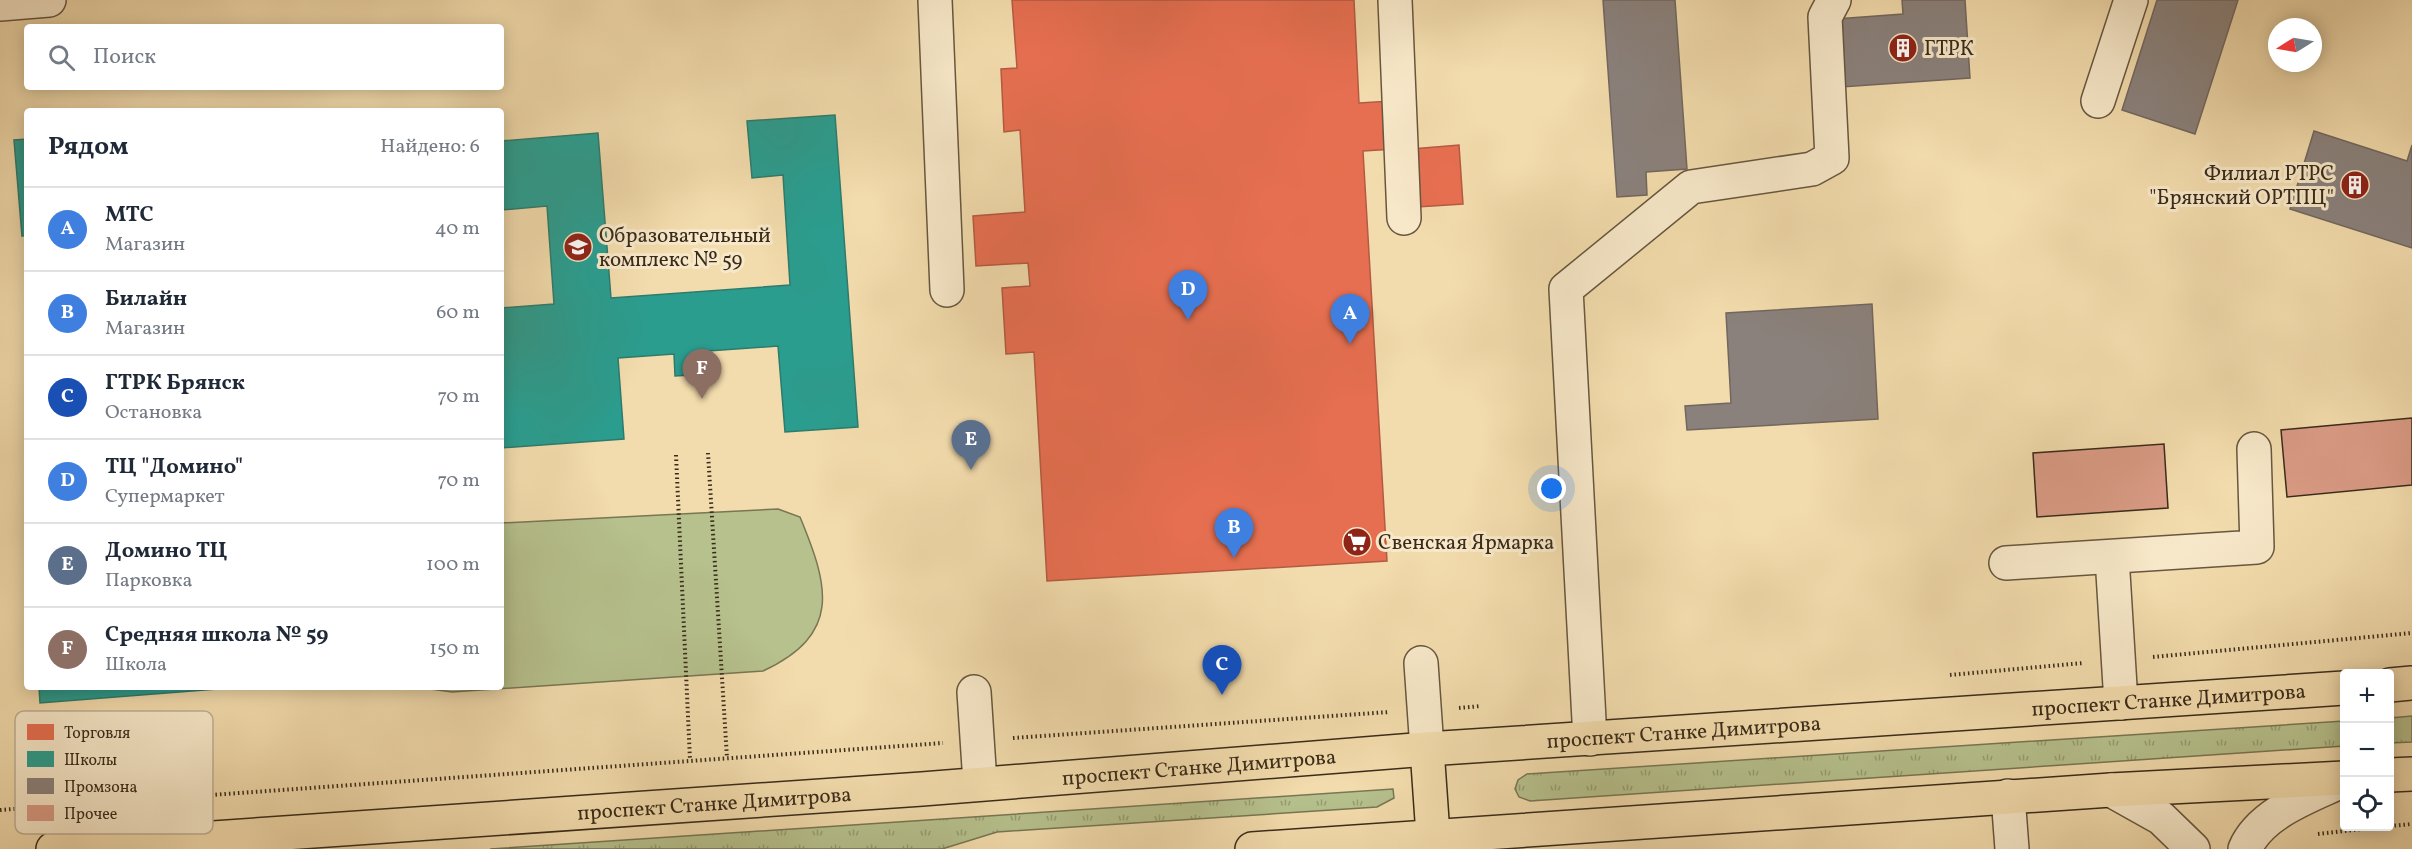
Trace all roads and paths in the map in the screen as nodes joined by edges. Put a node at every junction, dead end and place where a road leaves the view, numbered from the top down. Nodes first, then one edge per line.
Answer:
1 (50, 0) edge
2 (935, 0) edge
3 (1395, 0) edge
4 (1833, 0) edge
5 (2131, 0) edge
6 (0, 4) edge
7 (2098, 100) dead end
8 (1404, 218) dead end
9 (947, 290) dead end
10 (2254, 449) dead end
11 (708, 453) dead end
12 (676, 455) dead end
13 (2112, 556) junction
14 (2006, 563) dead end
15 (2412, 633) edge
16 (2119, 660) junction
17 (1421, 663) dead end
18 (1941, 676) dead end
19 (2412, 683) edge
20 (2394, 685) edge
21 (2340, 688) edge
22 (974, 692) dead end
23 (2121, 703) junction
24 (1483, 706) dead end
25 (1425, 710) junction
26 (1590, 739) junction
27 (978, 741) junction
28 (1427, 749) junction
29 (727, 758) junction
30 (690, 759) junction
31 (2412, 774) edge
32 (2394, 776) edge
33 (2340, 779) edge
34 (2340, 781) edge
35 (980, 783) junction
36 (2111, 790) junction
37 (213, 794) edge
38 (2008, 796) junction
39 (15, 809) edge
40 (0, 810) edge
41 (2412, 824) edge
42 (2394, 826) edge
43 (1434, 842) edge
44 (54, 849) edge
45 (1252, 849) edge
46 (2012, 849) edge
47 (2193, 849) edge
48 (2245, 849) edge

1 - 6 lane
2 - 9 lane
3 - 8 lane
4 - 26 lane
5 - 7 lane
10 - 13 lane
11 - 29 path
12 - 30 path
13 - 14 lane
13 - 16 lane
15 - 16 path
16 - 18 path
16 - 23 lane
17 - 25 lane
19 - 20 main road
21 - 23 main road, проспект Станке Димитрова
22 - 27 lane
23 - 26 main road, проспект Станке Димитрова
24 - 25 path
25 - 27 path
25 - 28 lane
26 - 28 main road, проспект Станке Димитрова
27 - 29 path
27 - 35 lane
28 - 35 main road, проспект Станке Димитрова
28 - 43 main road
29 - 30 path
30 - 37 path
31 - 32 main road
33 - 36 main road
34 - 48 lane
35 - 44 main road, проспект Станке Димитрова
36 - 38 main road
36 - 47 lane
38 - 43 main road
38 - 46 lane
39 - 40 path
41 - 42 path
43 - 45 main road

